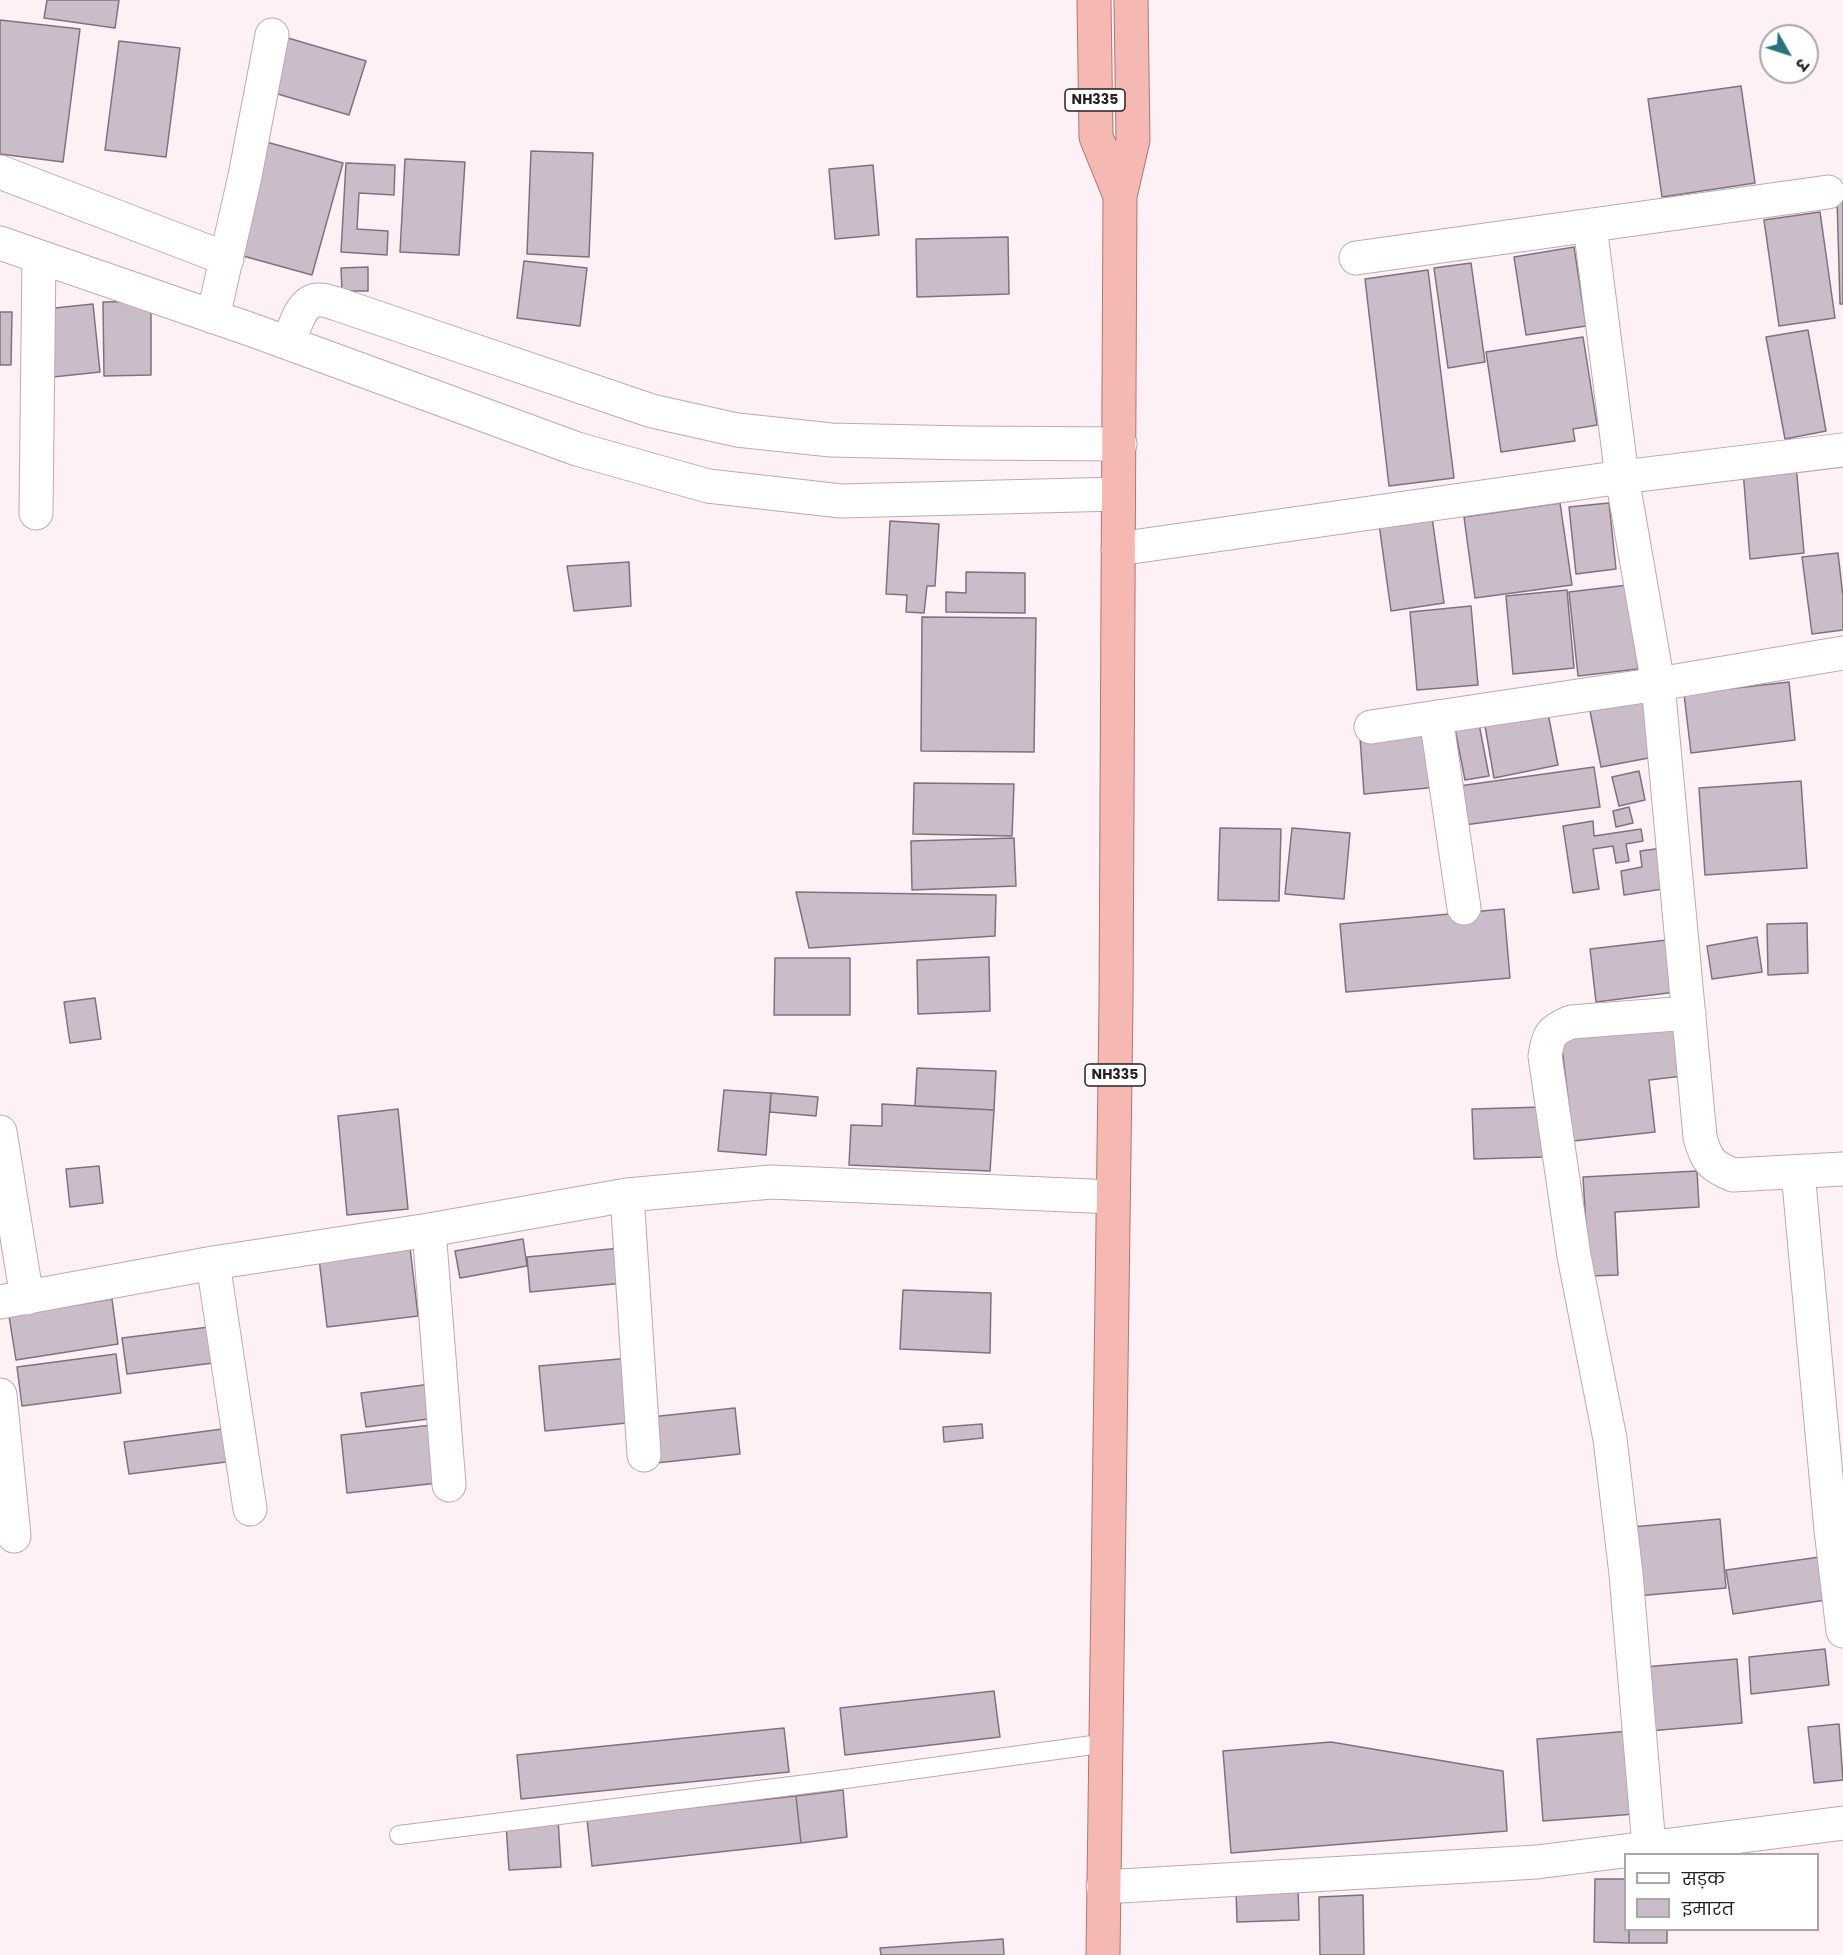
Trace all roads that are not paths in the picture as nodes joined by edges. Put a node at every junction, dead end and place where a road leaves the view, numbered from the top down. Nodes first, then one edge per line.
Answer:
1 (1094, 0) edge
2 (1131, 0) edge
3 (272, 35) dead end
4 (0, 172) edge
5 (1828, 192) dead end
6 (1120, 196) junction
7 (1590, 226) junction
8 (0, 243) edge
9 (39, 257) junction
10 (1356, 258) dead end
11 (227, 259) junction
12 (213, 317) junction
13 (288, 343) junction
14 (1120, 444) junction
15 (1843, 450) edge
16 (1622, 477) junction
17 (1118, 494) junction
18 (36, 513) dead end
19 (1118, 549) junction
20 (1843, 653) edge
21 (1658, 684) junction
22 (1436, 717) junction
23 (1371, 727) dead end
24 (1464, 908) dead end
25 (1689, 1013) junction
26 (0, 1132) edge
27 (1843, 1169) edge
28 (1798, 1172) junction
29 (627, 1195) junction
30 (1113, 1197) junction
31 (429, 1230) junction
32 (213, 1263) junction
33 (13, 1300) edge
34 (0, 1395) edge
35 (644, 1455) dead end
36 (450, 1485) dead end
37 (250, 1509) dead end
38 (14, 1536) dead end
39 (1843, 1631) edge
40 (1107, 1743) junction
41 (1843, 1823) edge
42 (399, 1835) dead end
43 (1649, 1847) junction
44 (1103, 1887) junction
45 (1103, 1955) edge

1 - 6 highway, NH335
2 - 6 highway, NH335
3 - 11 street
4 - 11 street
5 - 7 street
6 - 14 highway, NH335
7 - 10 street
7 - 16 street
8 - 9 street
9 - 12 street
9 - 18 street
11 - 12 street
12 - 13 street
13 - 14 street
13 - 17 street
14 - 17 highway, NH335
15 - 16 street
16 - 19 street
16 - 21 street
17 - 19 highway, NH335
19 - 30 highway, NH335
20 - 21 street
21 - 22 street
21 - 25 street
22 - 23 street
22 - 24 street
25 - 28 street
25 - 43 street
26 - 33 street
27 - 28 street
28 - 39 street
29 - 30 street
29 - 31 street
29 - 35 street
30 - 40 highway, NH335
31 - 32 street
31 - 36 street
32 - 33 street
32 - 37 street
34 - 38 street
40 - 42 lane
40 - 44 highway, NH335
41 - 43 street
43 - 44 street
44 - 45 highway, NH335

